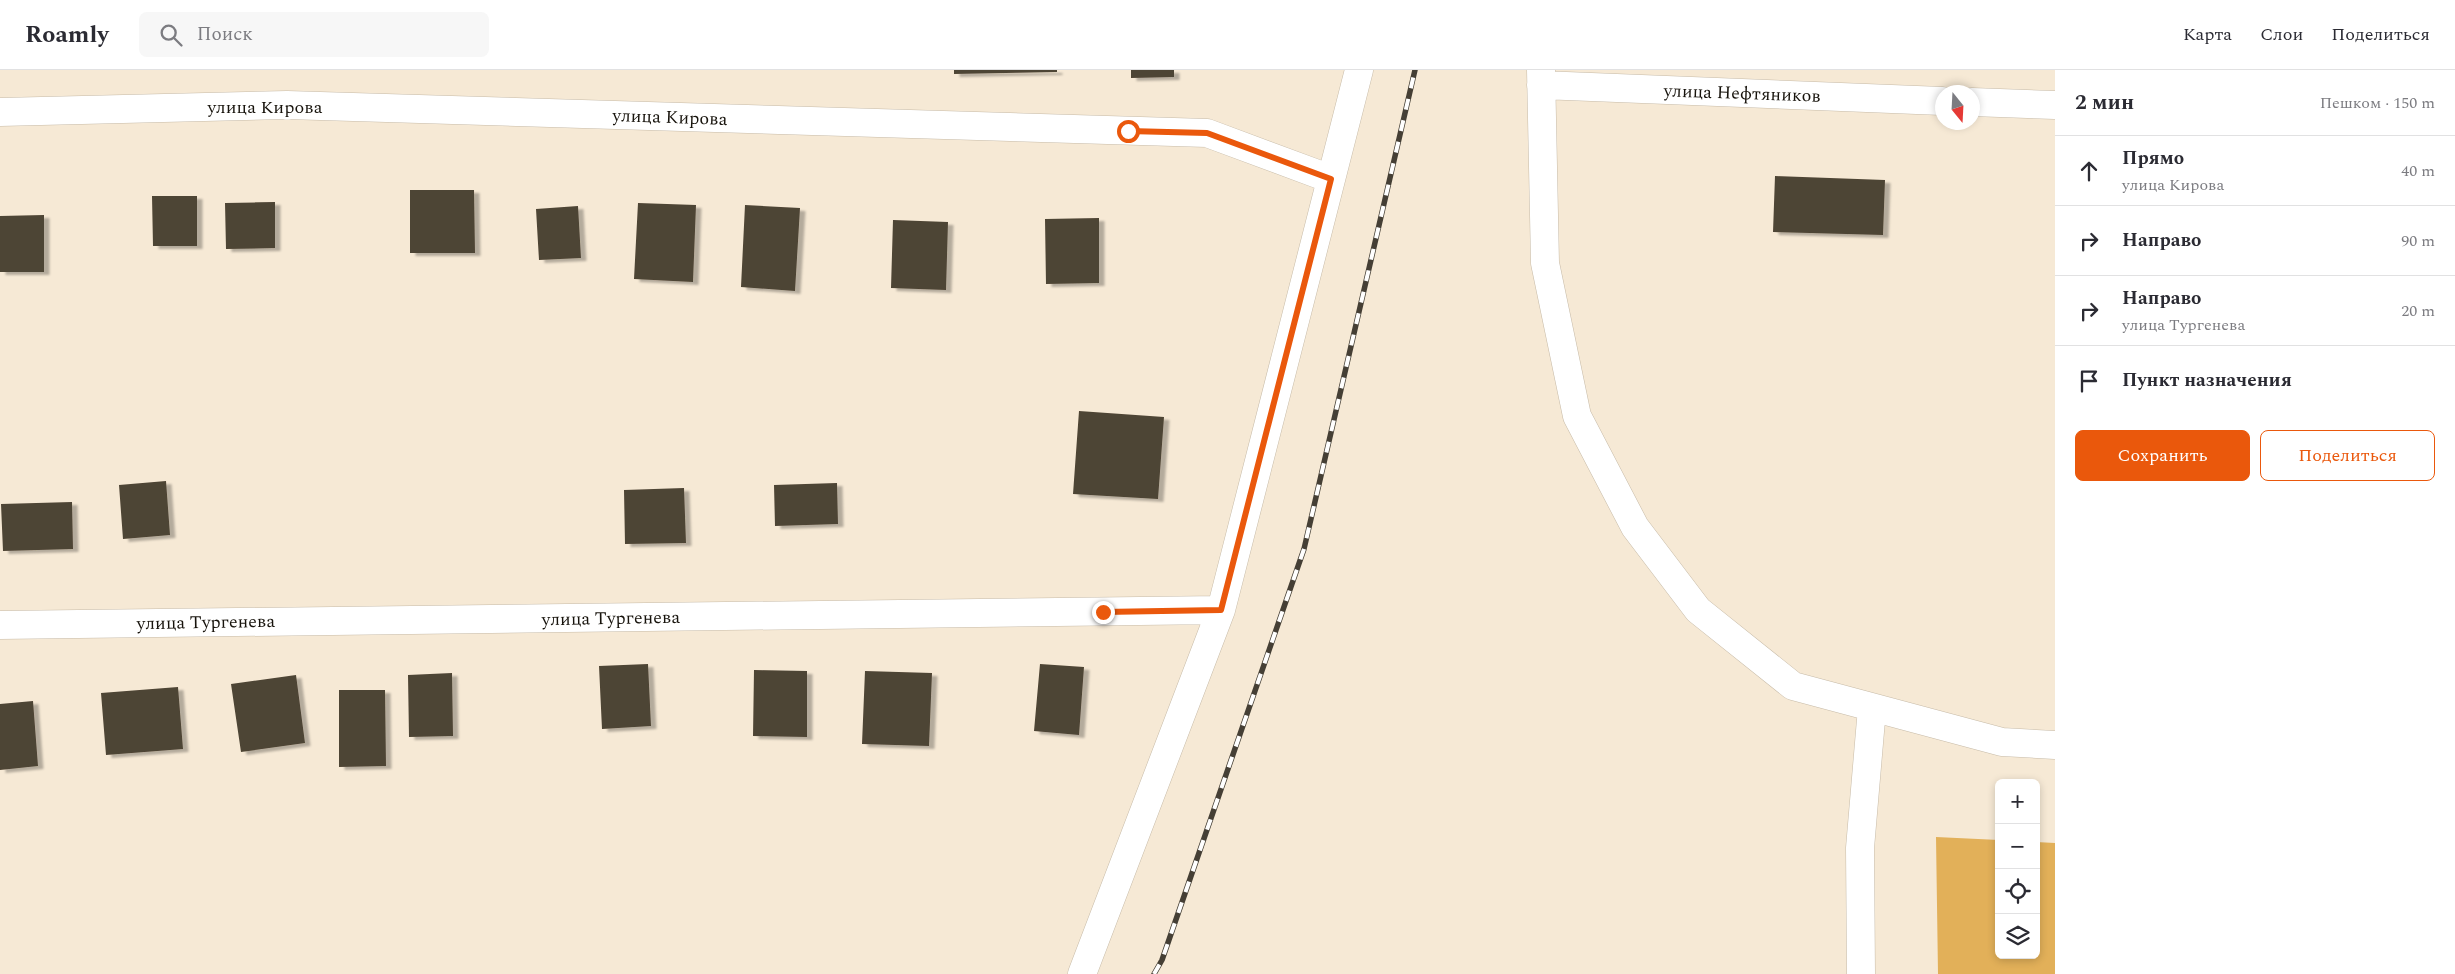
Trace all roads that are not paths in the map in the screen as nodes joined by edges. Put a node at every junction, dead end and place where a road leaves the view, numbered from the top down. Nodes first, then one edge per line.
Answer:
1 (1359, 70) edge
2 (1541, 77) edge
3 (1935, 101) edge
4 (1980, 102) edge
5 (2055, 105) edge
6 (0, 112) edge
7 (1331, 179) junction
8 (1221, 610) junction
9 (0, 625) edge
10 (1872, 708) junction
11 (2055, 745) edge
12 (1082, 974) edge
13 (1861, 974) edge

1 - 7 street
2 - 3 street, улица Нефтяников
2 - 10 street
4 - 5 street
6 - 7 street, улица Кирова
7 - 8 street
8 - 9 street, улица Тургенева
8 - 12 street
10 - 11 street
10 - 13 street

